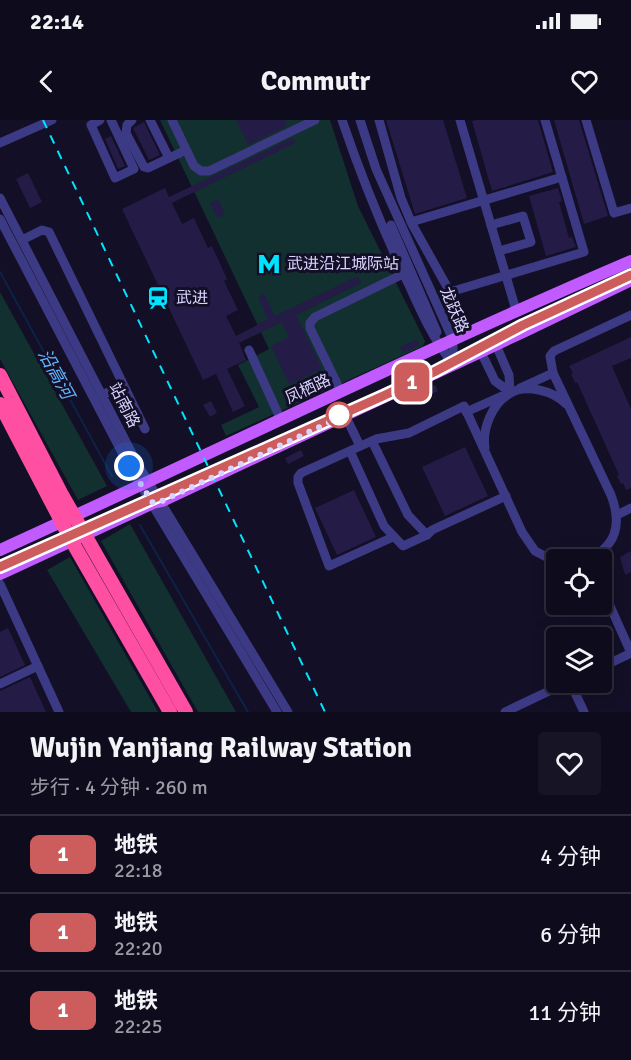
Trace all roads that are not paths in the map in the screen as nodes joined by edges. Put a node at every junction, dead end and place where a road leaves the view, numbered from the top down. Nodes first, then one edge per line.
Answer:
1 (52, 120) edge
2 (100, 120) edge
3 (111, 120) edge
4 (132, 120) edge
5 (150, 120) edge
6 (172, 120) edge
7 (315, 120) edge
8 (342, 120) edge
9 (360, 120) edge
10 (379, 120) edge
11 (460, 120) edge
12 (545, 120) edge
13 (586, 120) edge
14 (0, 143) edge
15 (186, 150) junction
16 (169, 158) junction
17 (562, 177) junction
18 (0, 198) edge
19 (484, 201) junction
20 (631, 208) edge
21 (0, 219) edge
22 (411, 222) junction
23 (391, 225) dead end
24 (491, 225) junction
25 (22, 240) junction
26 (499, 251) junction
27 (631, 261) edge
28 (403, 274) junction
29 (506, 275) junction
30 (631, 279) edge
31 (516, 310) junction
32 (631, 315) edge
33 (445, 344) junction
34 (496, 345) junction
35 (249, 350) dead end
36 (481, 352) junction
37 (453, 364) junction
38 (553, 373) junction
39 (0, 375) edge
40 (123, 385) junction
41 (341, 392) junction
42 (510, 392) junction
43 (102, 395) junction
44 (0, 404) edge
45 (572, 411) junction
46 (466, 412) junction
47 (345, 415) junction
48 (281, 420) junction
49 (145, 429) dead end
50 (372, 441) junction
51 (360, 446) junction
52 (350, 451) junction
53 (487, 457) junction
54 (145, 484) junction
55 (506, 496) junction
56 (157, 502) junction
57 (631, 508) edge
58 (617, 515) junction
59 (427, 535) junction
60 (393, 537) junction
61 (605, 549) edge
62 (0, 550) edge
63 (546, 556) edge
64 (0, 574) edge
65 (0, 584) edge
66 (10, 606) junction
67 (612, 610) edge
68 (0, 611) edge
69 (631, 653) edge
70 (612, 662) edge
71 (38, 666) junction
72 (0, 684) edge
73 (546, 693) edge
74 (574, 693) edge
75 (59, 712) edge
76 (170, 712) edge
77 (186, 712) edge
78 (277, 712) edge
79 (288, 712) edge
80 (505, 712) edge
81 (584, 712) edge

1 - 14 street
2 - 3 street
4 - 16 street
5 - 16 street
6 - 15 street
7 - 15 street
8 - 28 street, 龙跃路
9 - 33 street, 龙跃路
10 - 22 street
11 - 19 street
12 - 17 street
13 - 20 street
15 - 16 street
17 - 19 street
17 - 29 street
18 - 25 street, 站南路
19 - 22 street
19 - 24 street
21 - 54 street, 站南路
22 - 29 street
23 - 33 street
24 - 26 street
24 - 26 street
25 - 40 street
25 - 43 street, 站南路
26 - 29 street
27 - 31 main road, 凤栖路
28 - 33 street, 龙跃路
28 - 41 street
29 - 31 street
30 - 34 main road
31 - 33 main road, 凤栖路
32 - 38 street
33 - 37 street, 龙跃路
33 - 37 street, 龙跃路
33 - 41 main road, 凤栖路
34 - 36 main road
34 - 42 street
35 - 48 street
36 - 37 main road
36 - 42 street
37 - 47 main road
38 - 42 street
38 - 45 street
39 - 77 highway, bridge
40 - 43 street
40 - 49 street
41 - 48 main road, 凤栖路
42 - 45 street
42 - 46 street
42 - 53 street
43 - 54 street, 站南路
44 - 76 highway, bridge
45 - 58 street
46 - 50 street
46 - 53 street
47 - 51 street
47 - 56 main road
48 - 54 main road, 凤栖路
50 - 51 street
50 - 59 street
51 - 52 street
52 - 60 street
52 - 60 street
53 - 55 street
54 - 56 street, 站南路
54 - 62 main road, 凤栖路
55 - 59 street
55 - 63 street
56 - 64 main road
56 - 78 street, 站南路
56 - 79 street, 站南路
57 - 58 street
58 - 61 street
59 - 60 street
65 - 66 street
66 - 68 street
66 - 71 street
67 - 69 street
69 - 70 street
71 - 72 street
71 - 75 street
73 - 80 street
74 - 81 street

